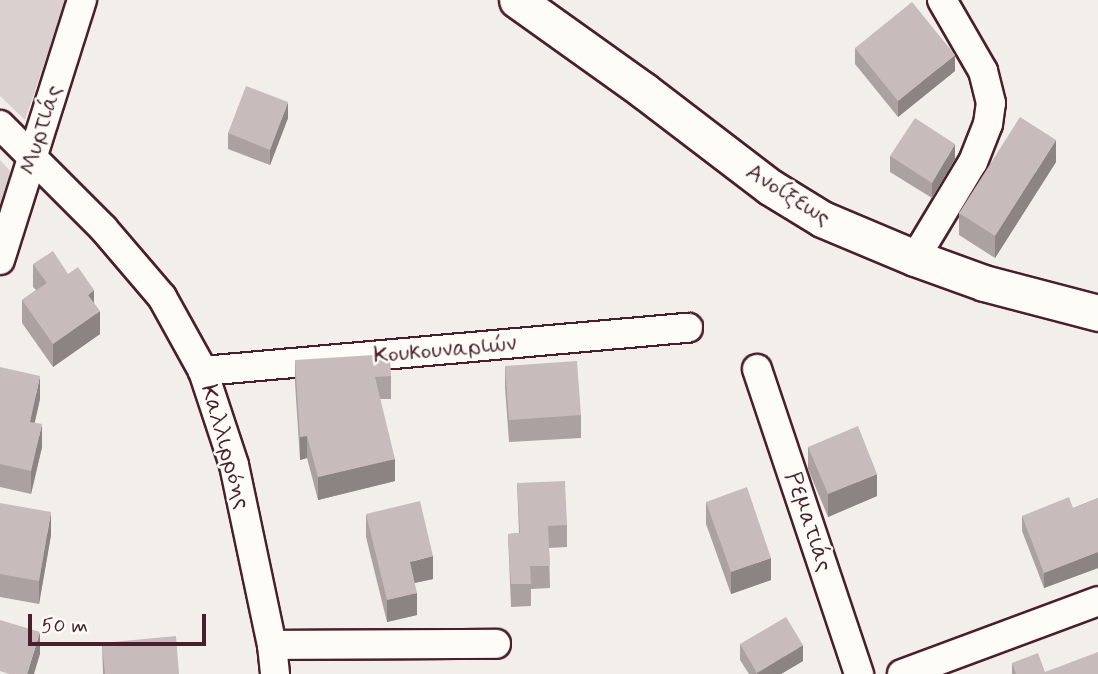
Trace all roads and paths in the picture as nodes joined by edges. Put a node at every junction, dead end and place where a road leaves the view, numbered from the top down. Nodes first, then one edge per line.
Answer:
1 (82, 0) edge
2 (517, 0) edge
3 (942, 0) edge
4 (0, 125) edge
5 (33, 157) junction
6 (915, 258) junction
7 (0, 260) edge
8 (1098, 313) edge
9 (688, 328) dead end
10 (757, 369) dead end
11 (203, 372) junction
12 (1098, 601) edge
13 (496, 644) dead end
14 (272, 645) junction
15 (275, 674) edge
16 (859, 674) edge
17 (902, 674) edge

1 - 5 street, Μυρτιάς
2 - 6 street, Ανοίξεως
3 - 6 street
4 - 5 street, Καλλιρρόης
5 - 7 street, Μυρτιάς
5 - 11 street, Καλλιρρόης
6 - 8 street, Ανοίξεως
9 - 11 street, Κουκουναριών
10 - 16 street, Ρεματιάς
11 - 14 street, Καλλιρρόης
12 - 17 street
13 - 14 street
14 - 15 street, Καλλιρρόης

